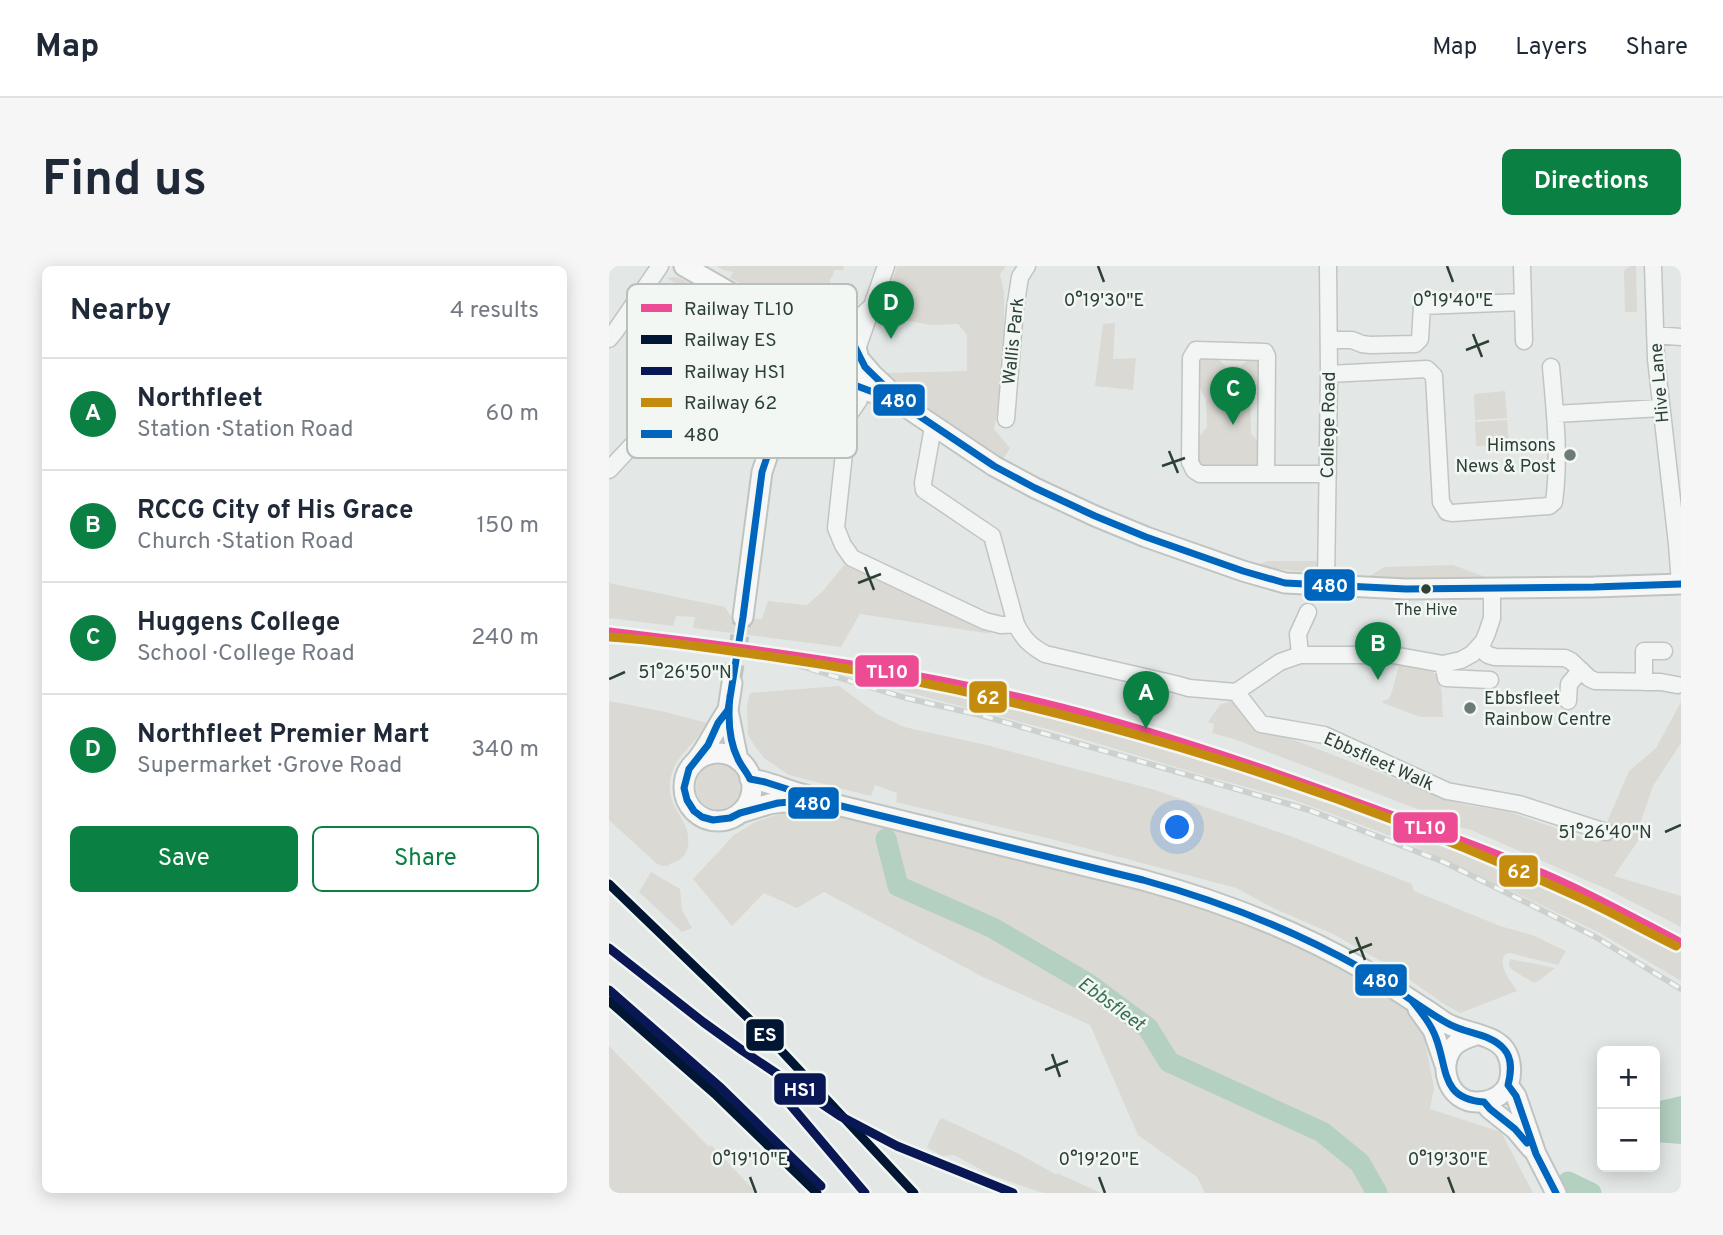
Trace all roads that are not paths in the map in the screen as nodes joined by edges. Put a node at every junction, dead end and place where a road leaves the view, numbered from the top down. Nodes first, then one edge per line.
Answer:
1 (660, 266) edge
2 (684, 266) edge
3 (886, 266) edge
4 (1027, 266) edge
5 (1328, 266) edge
6 (1522, 266) edge
7 (1653, 266) edge
8 (648, 284) edge
9 (715, 284) edge
10 (1523, 302) junction
11 (874, 304) junction
12 (627, 315) edge
13 (857, 320) edge
14 (1655, 335) junction
15 (1681, 337) edge
16 (609, 339) edge
17 (1329, 340) junction
18 (1524, 341) dead end
19 (858, 354) junction
20 (857, 362) edge
21 (1552, 367) dead end
22 (1329, 374) junction
23 (857, 386) edge
24 (859, 400) dead end
25 (857, 403) edge
26 (1661, 408) junction
27 (909, 410) junction
28 (1555, 414) junction
29 (1006, 419) dead end
30 (933, 427) junction
31 (627, 451) edge
32 (767, 458) edge
33 (844, 458) edge
34 (609, 470) edge
35 (1266, 474) junction
36 (1328, 474) junction
37 (1676, 492) edge
38 (1681, 584) edge
39 (1326, 585) junction
40 (1492, 589) junction
41 (1308, 612) dead end
42 (743, 617) tunnel mouth
43 (1016, 624) junction
44 (1479, 647) junction
45 (1664, 651) dead end
46 (1300, 655) junction
47 (1443, 664) junction
48 (1581, 670) junction
49 (1490, 680) dead end
50 (1644, 682) junction
51 (732, 683) tunnel mouth
52 (1677, 685) dead end
53 (1236, 692) junction
54 (1568, 701) dead end
55 (728, 710) junction
56 (738, 760) junction
57 (695, 762) junction
58 (750, 779) junction
59 (833, 804) junction
60 (740, 813) junction
61 (1607, 832) dead end
62 (1414, 1002) junction
63 (1476, 1035) junction
64 (1444, 1065) junction
65 (1508, 1085) junction
66 (1484, 1102) junction
67 (1537, 1154) junction
68 (1554, 1189) edge

1 - 8 street
2 - 9 main road
3 - 11 street
4 - 29 street, Wallis Park
5 - 17 street, College Road
6 - 10 street
7 - 14 street, Hive Lane
10 - 17 street
10 - 18 street
11 - 13 street
11 - 19 street
12 - 16 street
14 - 15 street
14 - 26 street, Hive Lane
17 - 22 street, College Road
19 - 20 main road
19 - 27 main road
21 - 28 street
22 - 28 street
22 - 36 street, College Road
23 - 27 main road
24 - 25 street
26 - 28 street
26 - 37 street, Hive Lane
27 - 30 main road
30 - 39 main road
30 - 43 street
31 - 34 street
32 - 42 main road
33 - 43 street
35 - 35 street
35 - 36 street
36 - 39 street, College Road
37 - 38 street, Hive Lane
38 - 40 main road
39 - 40 main road
40 - 44 street
41 - 46 street
43 - 53 street
44 - 47 street
44 - 48 street
45 - 50 street
46 - 47 street
46 - 53 street
47 - 49 street
48 - 50 street
48 - 54 street
50 - 52 street
51 - 55 main road
53 - 61 street, Ebbsfleet Walk
55 - 56 main road
55 - 57 main road
56 - 57 main road
56 - 58 main road
57 - 60 main road
58 - 59 main road
58 - 60 main road
59 - 60 main road
59 - 62 main road
62 - 63 main road
62 - 64 main road
63 - 64 main road
63 - 65 main road
64 - 66 main road
65 - 66 main road
65 - 67 main road
66 - 67 main road
67 - 68 main road

